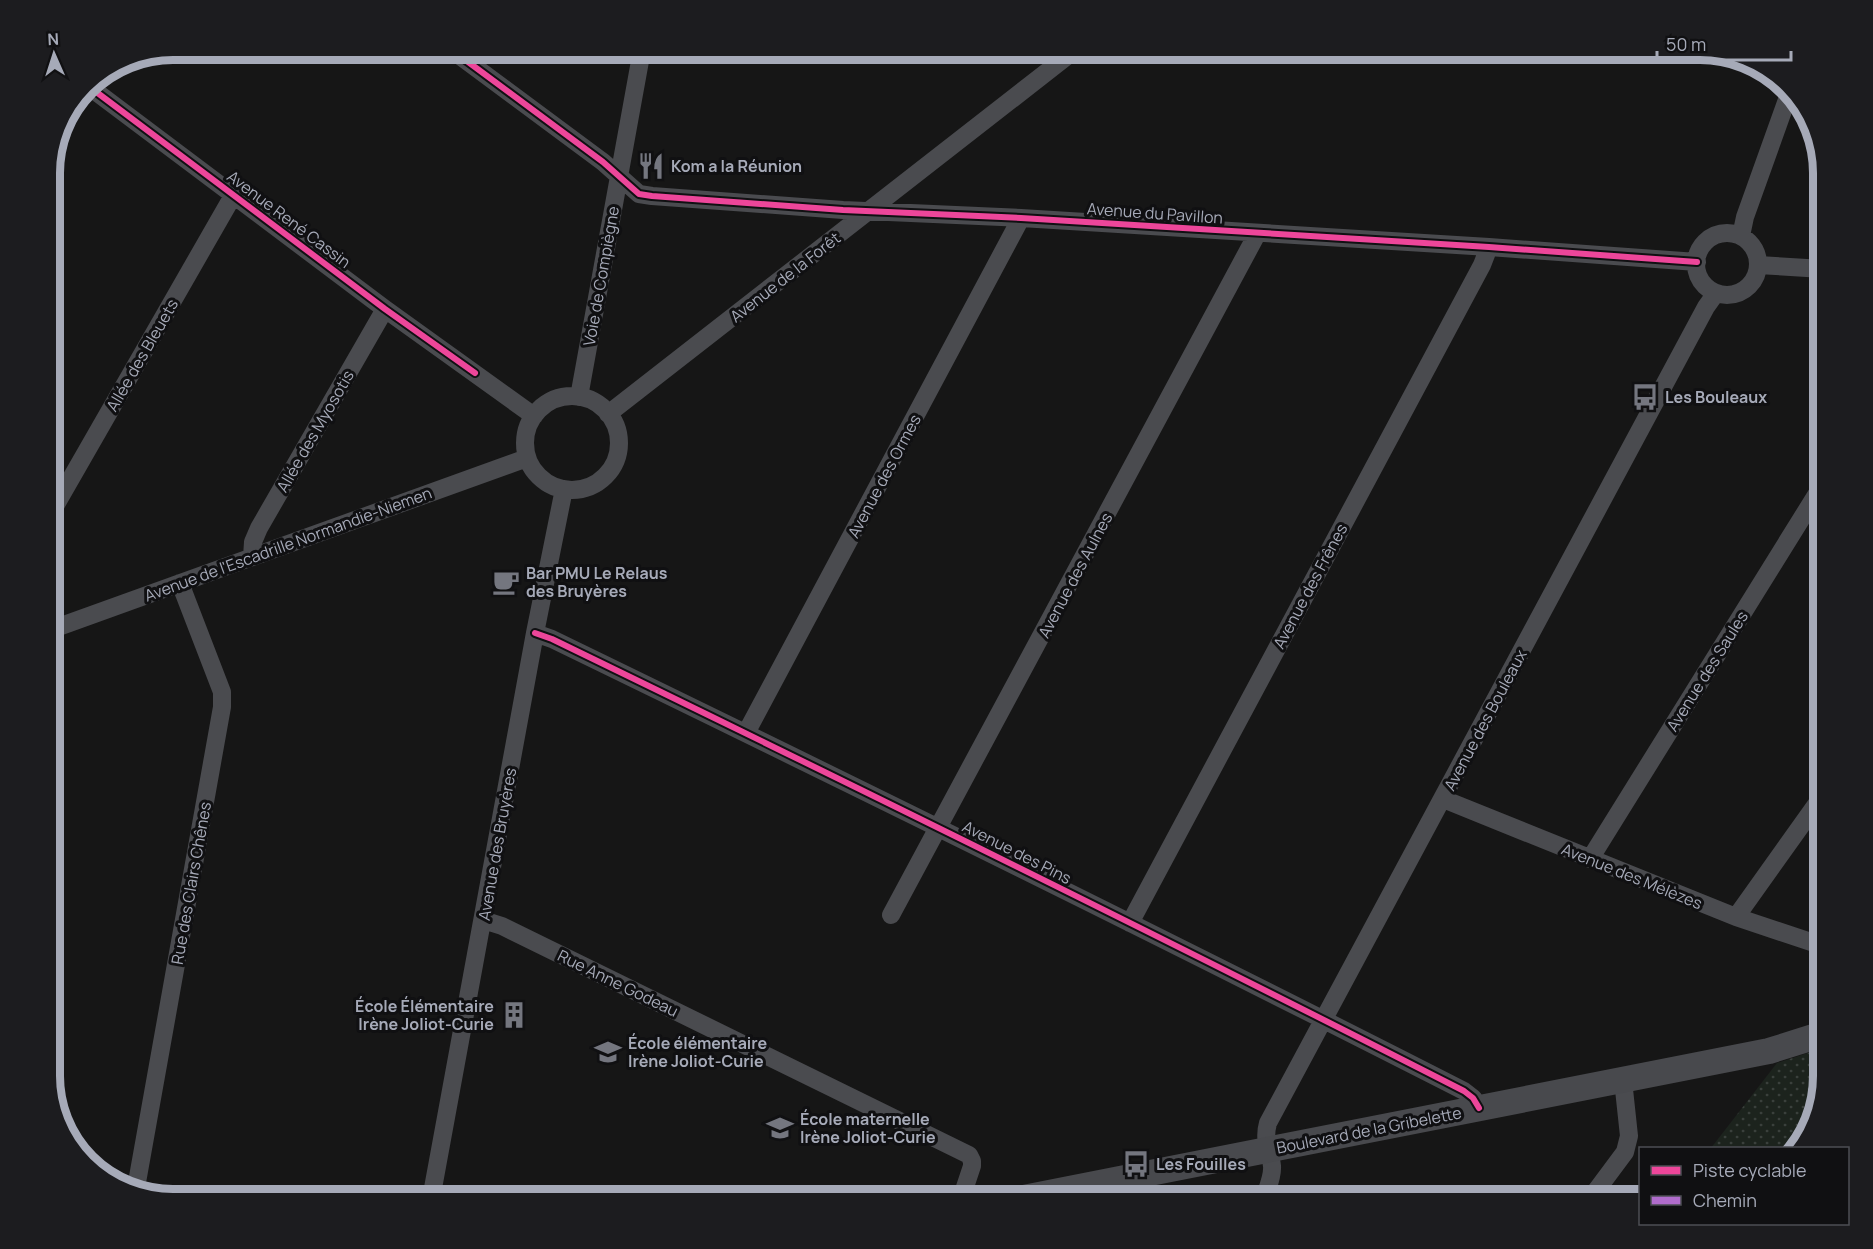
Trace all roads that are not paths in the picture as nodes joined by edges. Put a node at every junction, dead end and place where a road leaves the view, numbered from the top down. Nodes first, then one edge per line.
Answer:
1 (465, 60) edge
2 (640, 60) edge
3 (1062, 60) edge
4 (95, 91) edge
5 (1787, 100) edge
6 (619, 176) junction
7 (234, 194) junction
8 (870, 211) junction
9 (1021, 218) junction
10 (1257, 234) junction
11 (1741, 236) junction
12 (1489, 247) junction
13 (1697, 262) junction
14 (1758, 265) junction
15 (1813, 268) edge
16 (1716, 293) junction
17 (385, 309) junction
18 (579, 397) junction
19 (608, 414) junction
20 (534, 416) junction
21 (527, 458) junction
22 (564, 489) junction
23 (60, 498) edge
24 (1813, 502) edge
25 (252, 557) junction
26 (180, 583) junction
27 (60, 626) edge
28 (536, 633) junction
29 (746, 733) junction
30 (1443, 799) junction
31 (1813, 810) edge
32 (939, 828) junction
33 (1590, 859) junction
34 (891, 915) dead end
35 (1736, 917) junction
36 (483, 920) junction
37 (1130, 923) junction
38 (1813, 942) edge
39 (1323, 1020) junction
40 (1813, 1037) edge
41 (1623, 1080) junction
42 (1479, 1108) junction
43 (1268, 1150) junction
44 (137, 1183) edge
45 (433, 1189) edge
46 (965, 1189) edge
47 (1073, 1189) edge
48 (1267, 1189) edge
49 (1598, 1189) edge

1 - 6 street, Avenue du Pavillon
2 - 6 street, Voie de Compiègne
3 - 8 street, Avenue de la Forêt
4 - 7 street, Avenue René Cassin
5 - 11 street
6 - 8 street, Avenue du Pavillon
6 - 18 street, Voie de Compiègne
7 - 17 street, Avenue René Cassin
7 - 23 street, Allée des Bleuets
8 - 9 street, Avenue du Pavillon
8 - 19 street, Avenue de la Forêt
9 - 10 street, Avenue du Pavillon
9 - 29 street, Avenue des Ormes
10 - 12 street, Avenue du Pavillon
10 - 32 street, Avenue des Aulnes
11 - 13 street
11 - 14 street
12 - 13 street, Avenue du Pavillon
12 - 37 street, Avenue des Frênes
13 - 16 street
14 - 15 street
14 - 16 street
16 - 30 street, Avenue des Bouleaux
17 - 20 street, Avenue René Cassin
17 - 25 street, Allée des Myosotis
18 - 19 street
18 - 20 street
19 - 22 street
20 - 21 street
21 - 22 street
21 - 25 street, Avenue de l'Escadrille Normandie-Niemen
22 - 28 street, Avenue des Bruyères
24 - 33 street, Avenue des Saules
25 - 26 street, Avenue de l'Escadrille Normandie-Niemen
26 - 27 street, Avenue de l'Escadrille Normandie-Niemen
26 - 44 street, Rue des Clairs Chênes
28 - 29 street, Avenue des Pins
28 - 36 street, Avenue des Bruyères
29 - 32 street, Avenue des Pins
30 - 33 street, Avenue des Mélèzes
30 - 39 street, Avenue des Bouleaux
31 - 35 street
32 - 34 street, Avenue des Aulnes
32 - 37 street, Avenue des Pins
33 - 35 street, Avenue des Mélèzes
35 - 38 street, Avenue des Mélèzes
36 - 45 street, Avenue des Bruyères
36 - 46 street, Rue Anne Godeau
37 - 39 street, Avenue des Pins
39 - 42 street, Avenue des Pins
39 - 43 street, Avenue des Bouleaux
40 - 41 main road, Boulevard de la Gribelette
41 - 42 main road, Boulevard de la Gribelette
41 - 49 street
42 - 43 main road, Boulevard de la Gribelette
43 - 47 main road, Boulevard de la Gribelette
43 - 48 street, Avenue des Bouleaux

